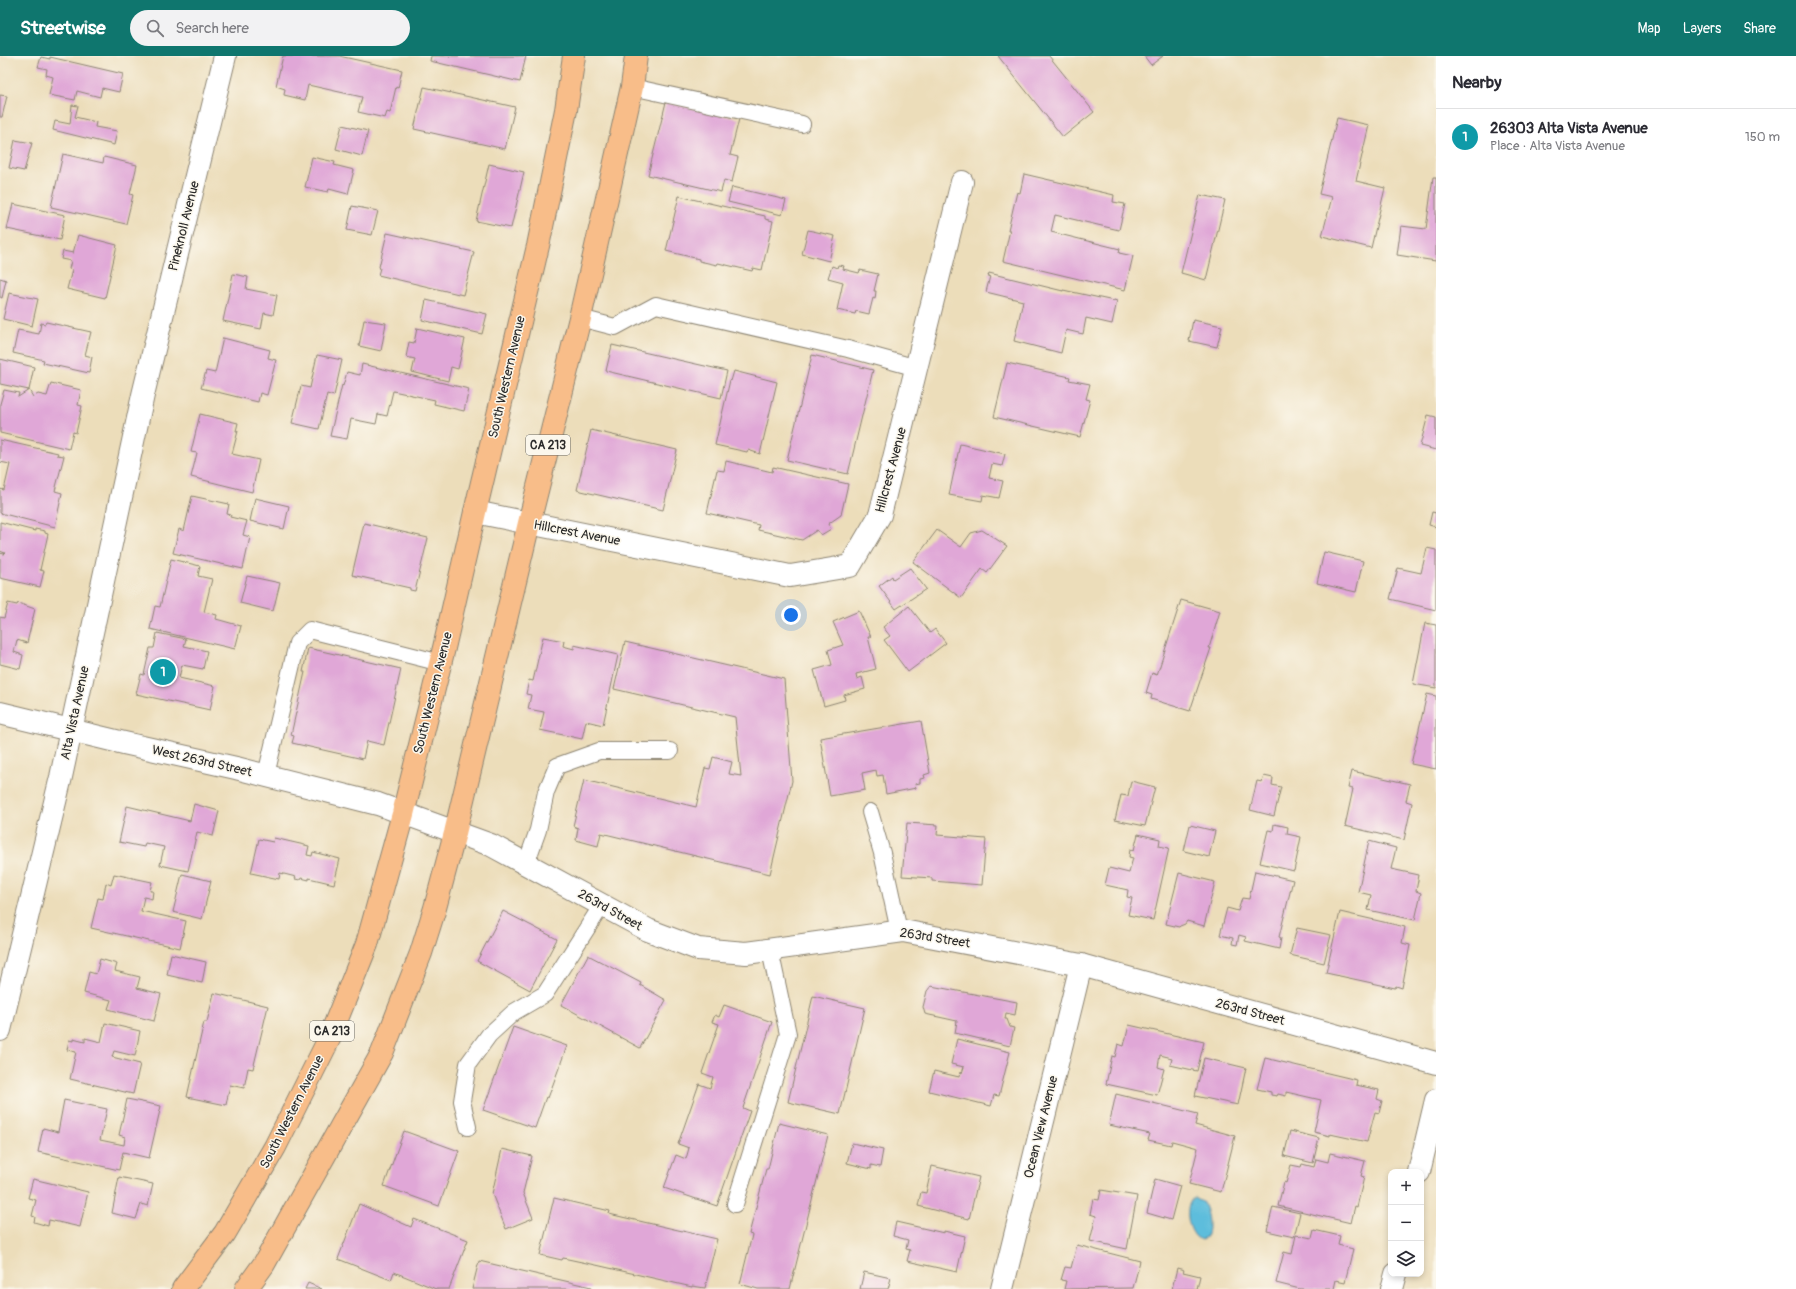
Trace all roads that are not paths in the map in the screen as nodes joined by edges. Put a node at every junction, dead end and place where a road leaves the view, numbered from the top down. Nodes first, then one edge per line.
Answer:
1 (225, 56) edge
2 (574, 56) edge
3 (636, 56) edge
4 (632, 87) junction
5 (802, 124) dead end
6 (962, 182) dead end
7 (580, 318) junction
8 (916, 368) junction
9 (142, 395) joint
10 (475, 512) junction
11 (529, 523) junction
12 (440, 663) junction
13 (0, 713) edge
14 (72, 729) junction
15 (670, 751) dead end
16 (266, 775) junction
17 (870, 812) dead end
18 (403, 814) junction
19 (455, 833) junction
20 (526, 864) junction
21 (602, 905) junction
22 (899, 931) junction
23 (770, 950) junction
24 (1081, 965) junction
25 (0, 1030) edge
26 (1436, 1063) edge
27 (1436, 1100) edge
28 (468, 1127) dead end
29 (1420, 1169) edge
30 (735, 1204) dead end
31 (1395, 1277) edge
32 (183, 1289) edge
33 (246, 1289) edge
34 (1002, 1289) edge
35 (1392, 1289) edge

1 - 9 street, Pineknoll Avenue
2 - 10 main road, South Western Avenue / CA 213
3 - 4 main road, CA 213
4 - 5 lane
4 - 7 main road, CA 213
6 - 8 street, Hillcrest Avenue
7 - 8 lane
7 - 11 main road, CA 213
8 - 11 street, Hillcrest Avenue
9 - 14 street, Alta Vista Avenue
10 - 11 street, Hillcrest Avenue
10 - 12 main road, South Western Avenue / CA 213
11 - 19 main road, CA 213
12 - 16 lane
12 - 18 main road, South Western Avenue / CA 213
13 - 14 street, West 263rd Street
14 - 16 street, West 263rd Street
14 - 25 street, Alta Vista Avenue
15 - 20 lane
16 - 18 street, West 263rd Street
17 - 22 lane
18 - 19 street, 263rd Street
18 - 32 main road, South Western Avenue / CA 213
19 - 20 street, 263rd Street
19 - 33 main road, CA 213
20 - 21 street, 263rd Street
21 - 23 street, 263rd Street
21 - 28 lane
22 - 23 street, 263rd Street
22 - 24 street, 263rd Street
23 - 30 lane
24 - 26 street, 263rd Street
24 - 34 street, Ocean View Avenue
27 - 29 street
31 - 35 street

